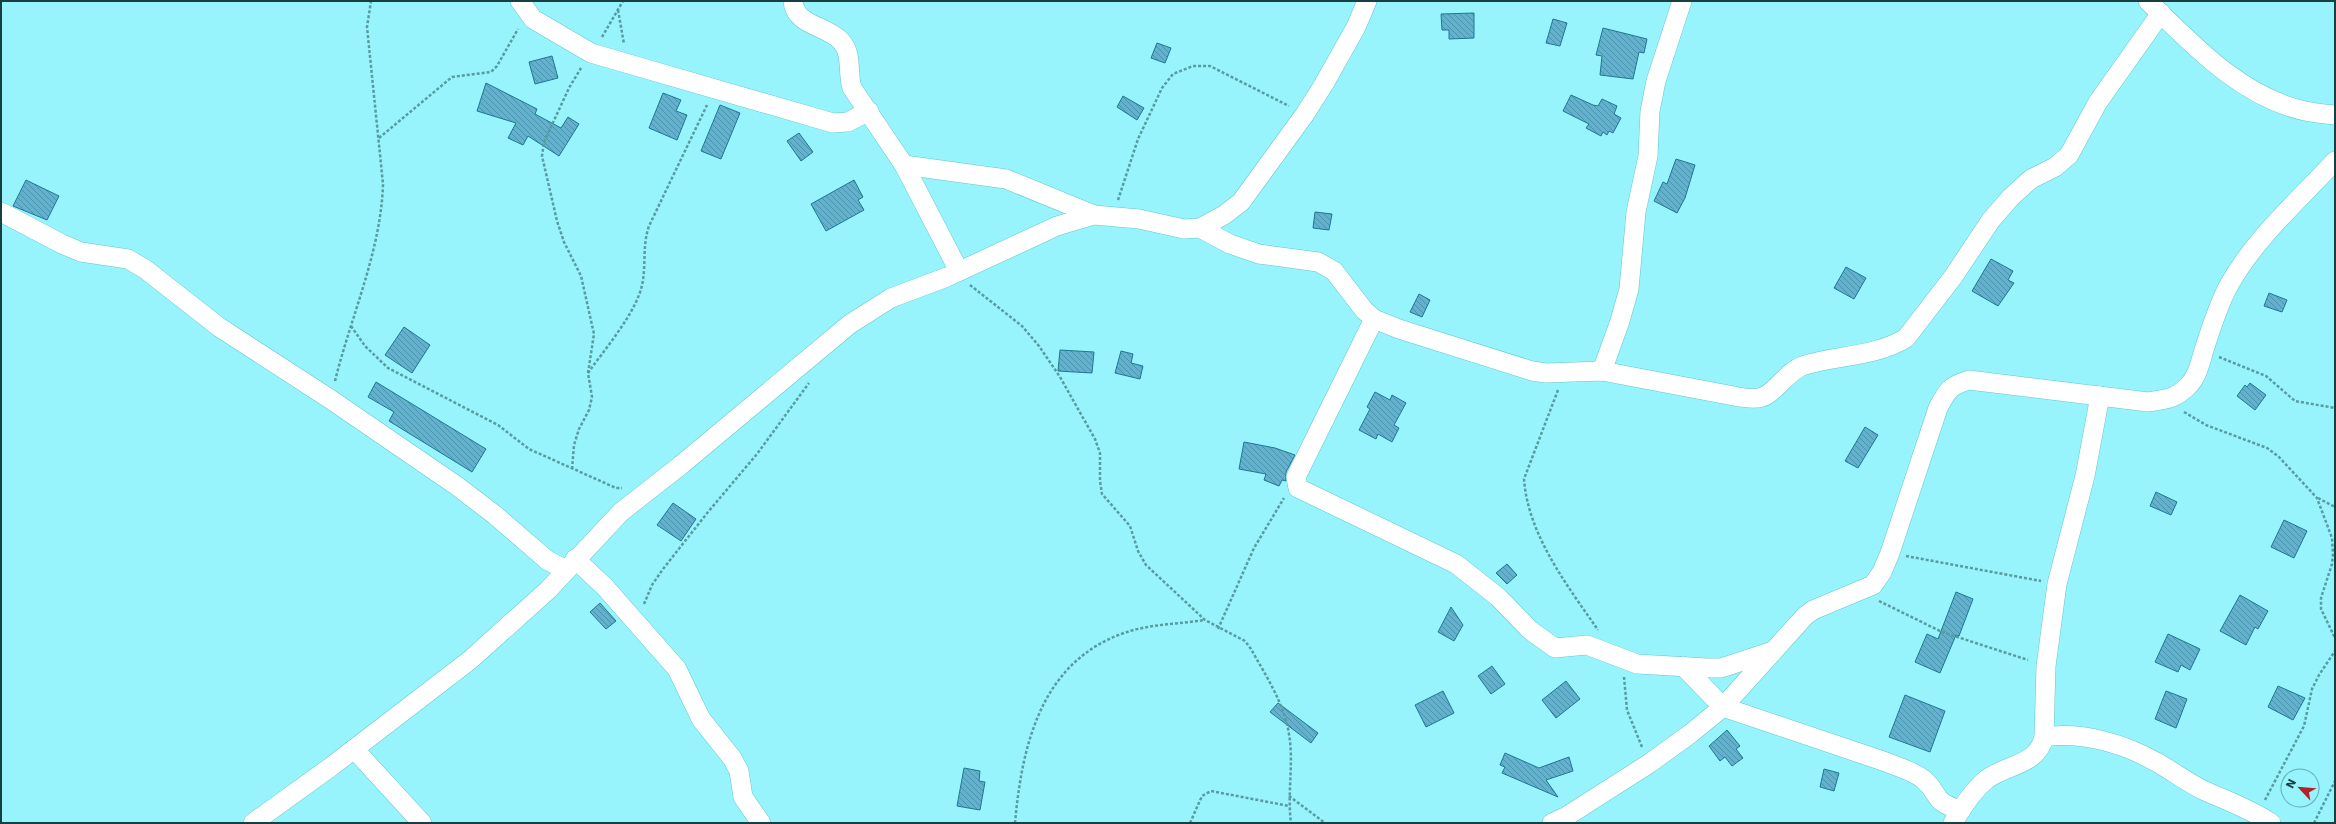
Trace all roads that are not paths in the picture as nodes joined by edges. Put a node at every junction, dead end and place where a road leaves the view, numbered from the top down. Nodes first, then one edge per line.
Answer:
1 (793, 1) edge
2 (1367, 1) edge
3 (1682, 1) edge
4 (524, 7) edge
5 (2155, 7) edge
6 (869, 111) junction
7 (2335, 115) edge
8 (2335, 161) edge
9 (904, 165) junction
10 (1, 212) edge
11 (1094, 215) junction
12 (1200, 228) junction
13 (957, 272) junction
14 (1374, 319) junction
15 (1602, 371) junction
16 (2100, 396) junction
17 (571, 564) junction
18 (1774, 651) junction
19 (1683, 666) junction
20 (1723, 707) junction
21 (2044, 737) junction
22 (354, 749) junction
23 (1957, 816) edge
24 (2264, 819) edge
25 (253, 823) edge
26 (422, 823) edge
27 (761, 823) edge
28 (1552, 823) edge

1 - 6 street
2 - 12 street
3 - 15 street
4 - 6 street
5 - 7 street
5 - 15 street
6 - 9 street
8 - 16 street
9 - 11 street
9 - 13 street
10 - 17 street
11 - 12 street
11 - 13 street
12 - 14 street
13 - 17 street
14 - 15 street
14 - 19 street
16 - 18 street
16 - 21 street
17 - 22 street
17 - 27 street
18 - 19 street
18 - 20 street
19 - 20 street
20 - 23 street
20 - 28 street
21 - 23 street
21 - 24 street
22 - 25 street
22 - 26 street

